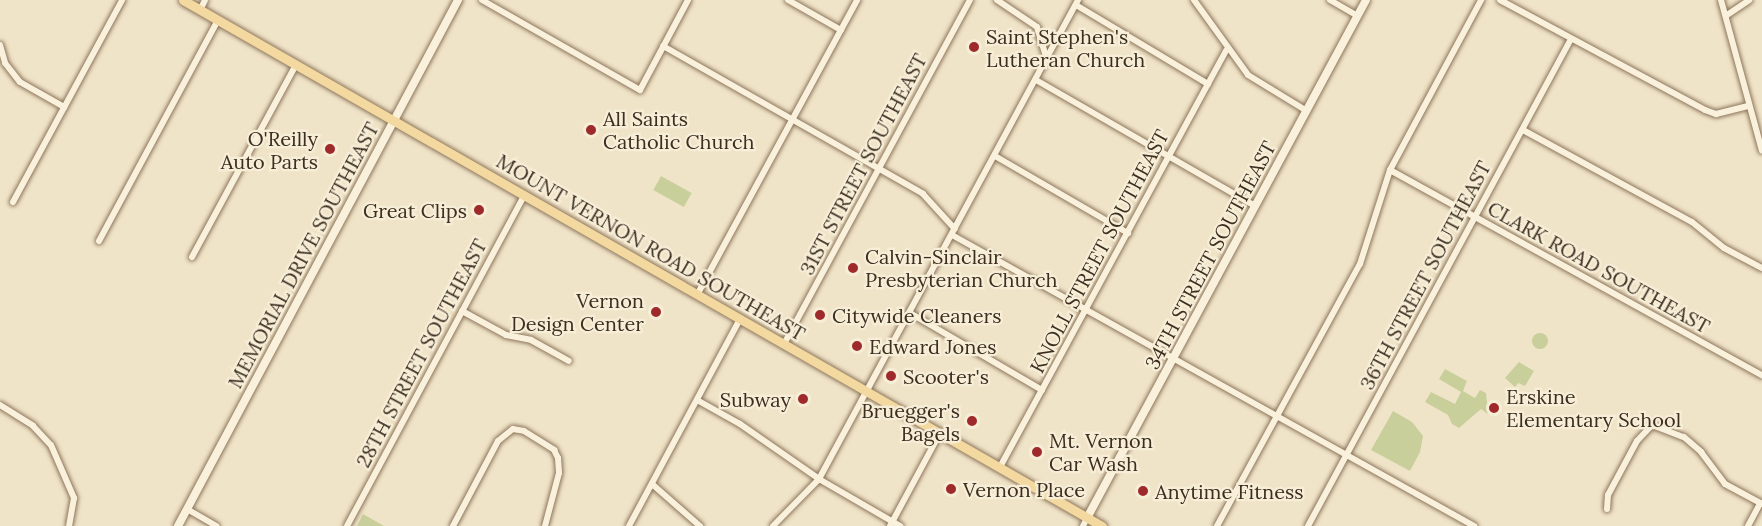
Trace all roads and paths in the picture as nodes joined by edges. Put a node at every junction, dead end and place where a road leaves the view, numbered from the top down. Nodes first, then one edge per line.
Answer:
1 (122, 0) edge
2 (183, 0) edge
3 (205, 0) edge
4 (458, 0) edge
5 (482, 0) edge
6 (688, 0) edge
7 (788, 0) edge
8 (857, 0) edge
9 (970, 0) edge
10 (997, 0) edge
11 (1194, 0) edge
12 (1330, 0) edge
13 (1366, 0) edge
14 (1481, 0) edge
15 (1500, 0) edge
16 (1721, 0) edge
17 (1749, 0) edge
18 (1077, 2) edge
19 (200, 10) junction
20 (1727, 15) junction
21 (1358, 16) junction
22 (218, 20) junction
23 (841, 30) junction
24 (1570, 39) junction
25 (0, 45) edge
26 (663, 46) junction
27 (1226, 50) junction
28 (1047, 59) junction
29 (296, 65) junction
30 (1036, 80) junction
31 (1208, 84) junction
32 (1748, 106) junction
33 (64, 107) junction
34 (1307, 111) junction
35 (792, 119) junction
36 (393, 120) junction
37 (1523, 130) junction
38 (1762, 152) edge
39 (994, 156) junction
40 (1169, 156) junction
41 (879, 169) junction
42 (1390, 170) junction
43 (524, 195) junction
44 (13, 202) dead end
45 (1255, 206) junction
46 (1474, 218) junction
47 (953, 232) junction
48 (1128, 233) junction
49 (99, 241) dead end
50 (192, 257) dead end
51 (1762, 268) edge
52 (697, 295) junction
53 (462, 311) junction
54 (1086, 311) junction
55 (910, 313) junction
56 (740, 319) junction
57 (784, 344) junction
58 (1172, 361) junction
59 (569, 362) dead end
60 (1762, 375) edge
61 (1042, 390) junction
62 (867, 391) junction
63 (697, 400) junction
64 (0, 405) edge
65 (1277, 419) junction
66 (940, 433) junction
67 (1346, 456) junction
68 (1000, 467) junction
69 (819, 480) junction
70 (652, 484) junction
71 (1761, 504) edge
72 (187, 509) junction
73 (1607, 509) dead end
74 (1085, 522) edge
75 (891, 524) edge
76 (1469, 525) edge
77 (69, 526) edge
78 (178, 526) edge
79 (216, 526) edge
80 (347, 526) edge
81 (453, 526) edge
82 (546, 526) edge
83 (629, 526) edge
84 (700, 526) edge
85 (773, 526) edge
86 (900, 526) edge
87 (1102, 526) edge
88 (1217, 526) edge
89 (1308, 526) edge
90 (1748, 526) edge

1 - 33 street
2 - 19 main road, MOUNT VERNON ROAD SOUTHEAST
3 - 19 street
4 - 36 street, MEMORIAL DRIVE SOUTHEAST
5 - 26 street
6 - 26 street
7 - 23 street
8 - 23 street
9 - 41 street, 31ST STREET SOUTHEAST
10 - 28 street
11 - 27 street
12 - 21 street
13 - 21 street, 34TH STREET SOUTHEAST
14 - 42 street
15 - 24 street
16 - 20 street
17 - 20 street
18 - 28 street
18 - 31 street
19 - 22 main road, MOUNT VERNON ROAD SOUTHEAST
20 - 32 street
21 - 34 street, 34TH STREET SOUTHEAST
22 - 29 main road, MOUNT VERNON ROAD SOUTHEAST
22 - 49 street
23 - 35 street
24 - 32 street
24 - 37 street, 36TH STREET SOUTHEAST
25 - 33 street
26 - 35 street
27 - 31 street, KNOLL STREET SOUTHEAST
27 - 34 street
28 - 30 street
29 - 36 main road, MOUNT VERNON ROAD SOUTHEAST
29 - 50 street
30 - 39 street
30 - 40 street
31 - 40 street, KNOLL STREET SOUTHEAST
32 - 38 street
33 - 44 street
34 - 45 street, 34TH STREET SOUTHEAST
35 - 41 street
35 - 52 street
36 - 43 main road, MOUNT VERNON ROAD SOUTHEAST
36 - 72 street, MEMORIAL DRIVE SOUTHEAST
37 - 46 street, 36TH STREET SOUTHEAST
37 - 51 street
39 - 47 street
39 - 48 street
40 - 45 street
40 - 48 street, KNOLL STREET SOUTHEAST
41 - 47 street
41 - 57 street, 31ST STREET SOUTHEAST
42 - 46 street, CLARK ROAD SOUTHEAST
42 - 65 street
43 - 52 main road, MOUNT VERNON ROAD SOUTHEAST
43 - 53 street, 28TH STREET SOUTHEAST
45 - 58 street, 34TH STREET SOUTHEAST
46 - 60 street, CLARK ROAD SOUTHEAST
46 - 67 street, 36TH STREET SOUTHEAST
47 - 54 street
47 - 55 street
48 - 54 street, KNOLL STREET SOUTHEAST
52 - 56 main road, MOUNT VERNON ROAD SOUTHEAST
53 - 59 street
53 - 80 street, 28TH STREET SOUTHEAST
54 - 58 street
54 - 61 street, KNOLL STREET SOUTHEAST
55 - 61 street
55 - 62 street
56 - 57 main road, MOUNT VERNON ROAD SOUTHEAST
56 - 63 street
57 - 62 main road, MOUNT VERNON ROAD SOUTHEAST
58 - 65 street
58 - 74 street, 34TH STREET SOUTHEAST
61 - 68 street, KNOLL STREET SOUTHEAST
62 - 66 main road, MOUNT VERNON ROAD SOUTHEAST
62 - 69 street
63 - 69 street
63 - 70 street
64 - 77 street
65 - 67 street
65 - 88 street
66 - 68 main road, MOUNT VERNON ROAD SOUTHEAST
66 - 75 street
67 - 76 street
67 - 89 street, 36TH STREET SOUTHEAST
68 - 74 main road, MOUNT VERNON ROAD SOUTHEAST
69 - 75 street
69 - 85 street
70 - 83 street
70 - 84 street
71 - 73 street
71 - 90 street
72 - 78 street, MEMORIAL DRIVE SOUTHEAST
72 - 79 street
74 - 87 main road, MOUNT VERNON ROAD SOUTHEAST
75 - 86 street
81 - 82 street

